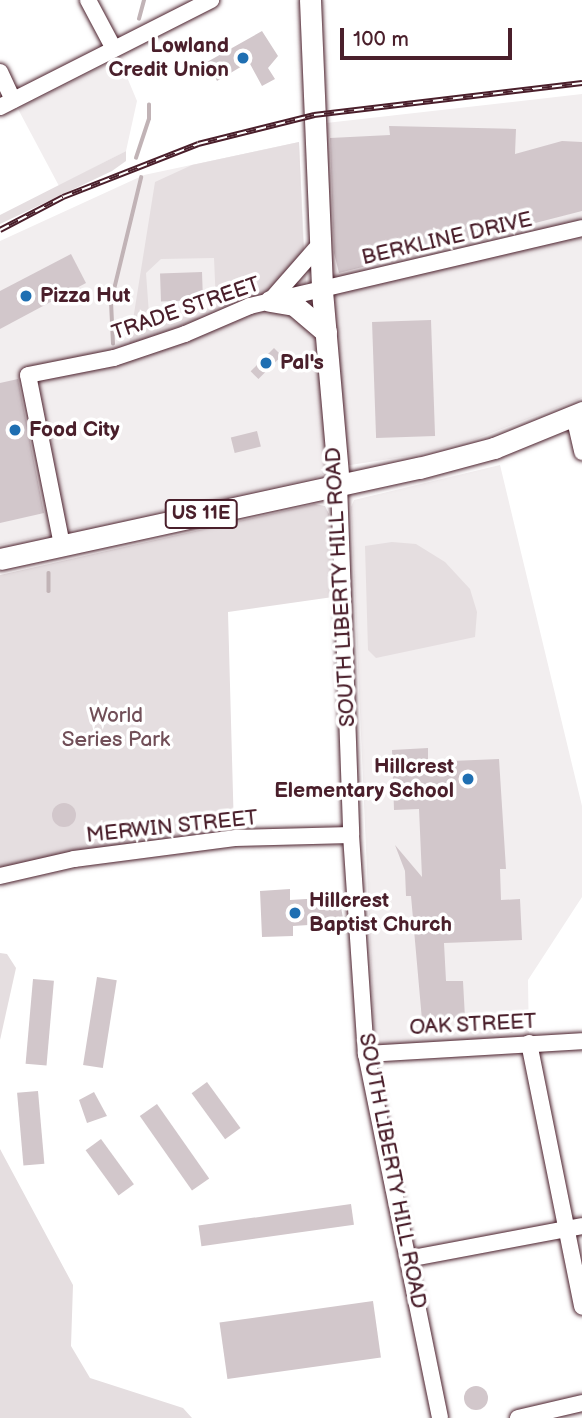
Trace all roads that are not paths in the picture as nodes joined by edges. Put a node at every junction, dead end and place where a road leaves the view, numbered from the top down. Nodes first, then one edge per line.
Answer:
1 (88, 0) edge
2 (211, 0) edge
3 (310, 0) edge
4 (114, 49) junction
5 (0, 72) edge
6 (7, 103) edge
7 (582, 228) edge
8 (320, 244) junction
9 (322, 291) junction
10 (270, 301) junction
11 (326, 332) junction
12 (578, 414) edge
13 (582, 452) edge
14 (339, 484) junction
15 (62, 545) junction
16 (0, 559) edge
17 (352, 835) junction
18 (0, 876) edge
19 (582, 1041) edge
20 (529, 1043) junction
21 (366, 1054) junction
22 (574, 1228) edge
23 (408, 1259) junction
24 (582, 1307) edge
25 (582, 1404) edge
26 (440, 1418) edge
27 (518, 1418) edge

1 - 4 street
2 - 4 street
3 - 8 main road, SOUTH LIBERTY HILL ROAD
4 - 6 street
5 - 6 street
7 - 9 street, BERKLINE DRIVE
8 - 9 main road, SOUTH LIBERTY HILL ROAD
8 - 10 street
9 - 10 street, TRADE STREET
9 - 11 main road, SOUTH LIBERTY HILL ROAD
10 - 11 main road
10 - 15 street, TRADE STREET
11 - 14 main road, SOUTH LIBERTY HILL ROAD
12 - 13 street
12 - 14 main road, US 11E
14 - 15 main road, US 11E
14 - 17 street, SOUTH LIBERTY HILL ROAD
15 - 16 main road, US 11E
17 - 18 street, MERWIN STREET
17 - 21 street, SOUTH LIBERTY HILL ROAD
19 - 20 street, OAK STREET
20 - 21 street, OAK STREET
20 - 22 street
21 - 23 street, SOUTH LIBERTY HILL ROAD
22 - 23 street
22 - 24 street
23 - 26 street, SOUTH LIBERTY HILL ROAD
25 - 27 street

